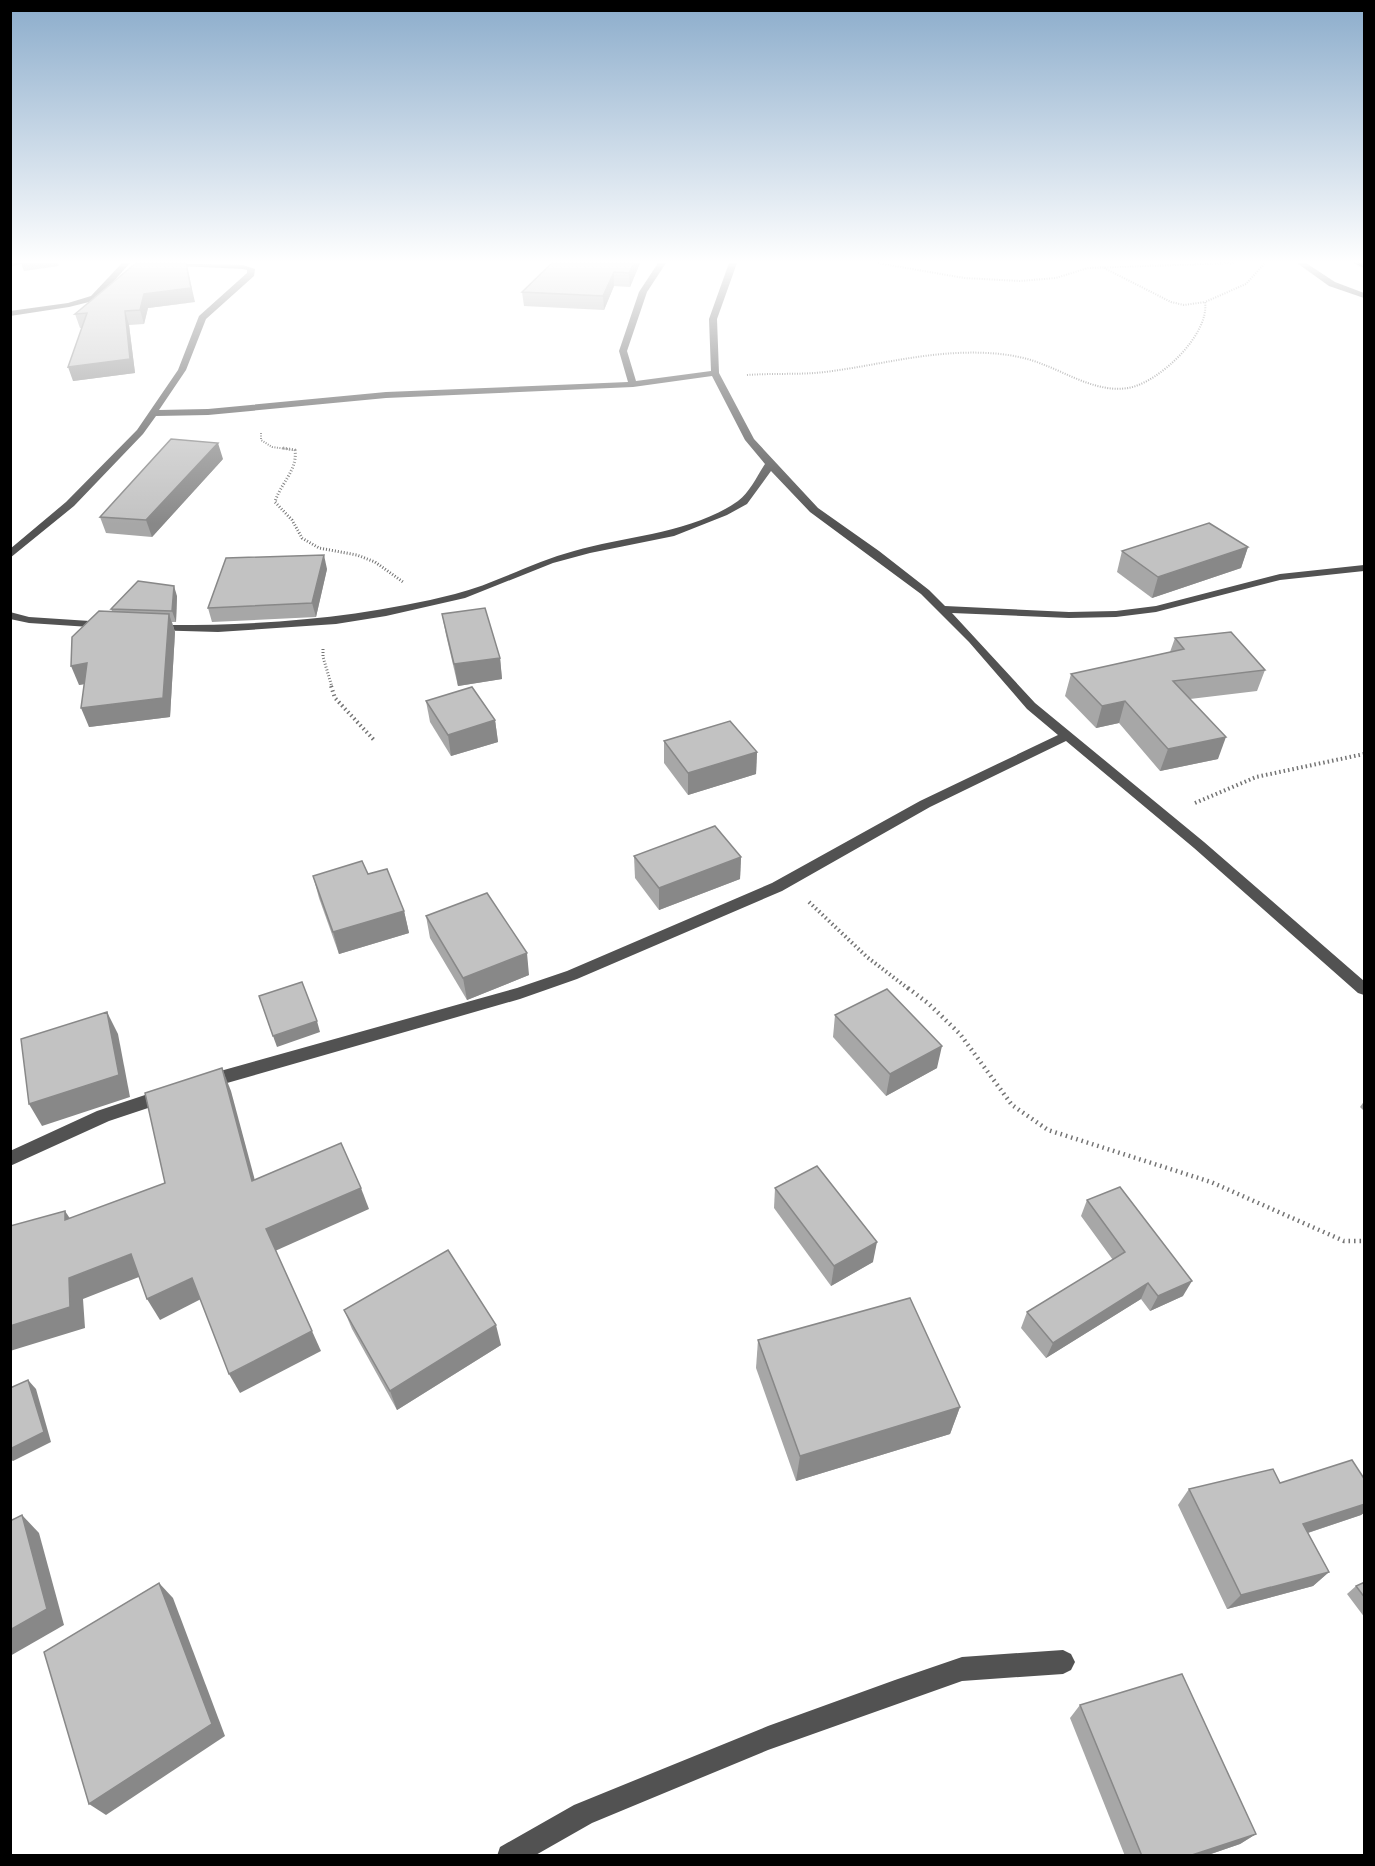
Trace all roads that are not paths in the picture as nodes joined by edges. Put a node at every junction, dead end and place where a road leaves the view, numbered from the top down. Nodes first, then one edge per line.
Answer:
1 (188, 350) edge
2 (623, 350) edge
3 (715, 350) edge
4 (717, 375) junction
5 (633, 384) junction
6 (156, 413) junction
7 (770, 464) junction
8 (10, 555) edge
9 (1365, 568) edge
10 (942, 609) junction
11 (10, 615) edge
12 (119, 626) edge
13 (142, 627) edge
14 (1066, 736) junction
15 (1365, 989) edge
16 (10, 1159) edge
17 (1063, 1662) dead end
18 (509, 1856) edge

1 - 6 street
2 - 5 street
3 - 4 street
4 - 5 street
4 - 7 street
5 - 6 street
6 - 8 street
7 - 10 street
7 - 13 street
9 - 10 street
10 - 14 street
11 - 12 street
14 - 15 street
14 - 16 street
17 - 18 street

